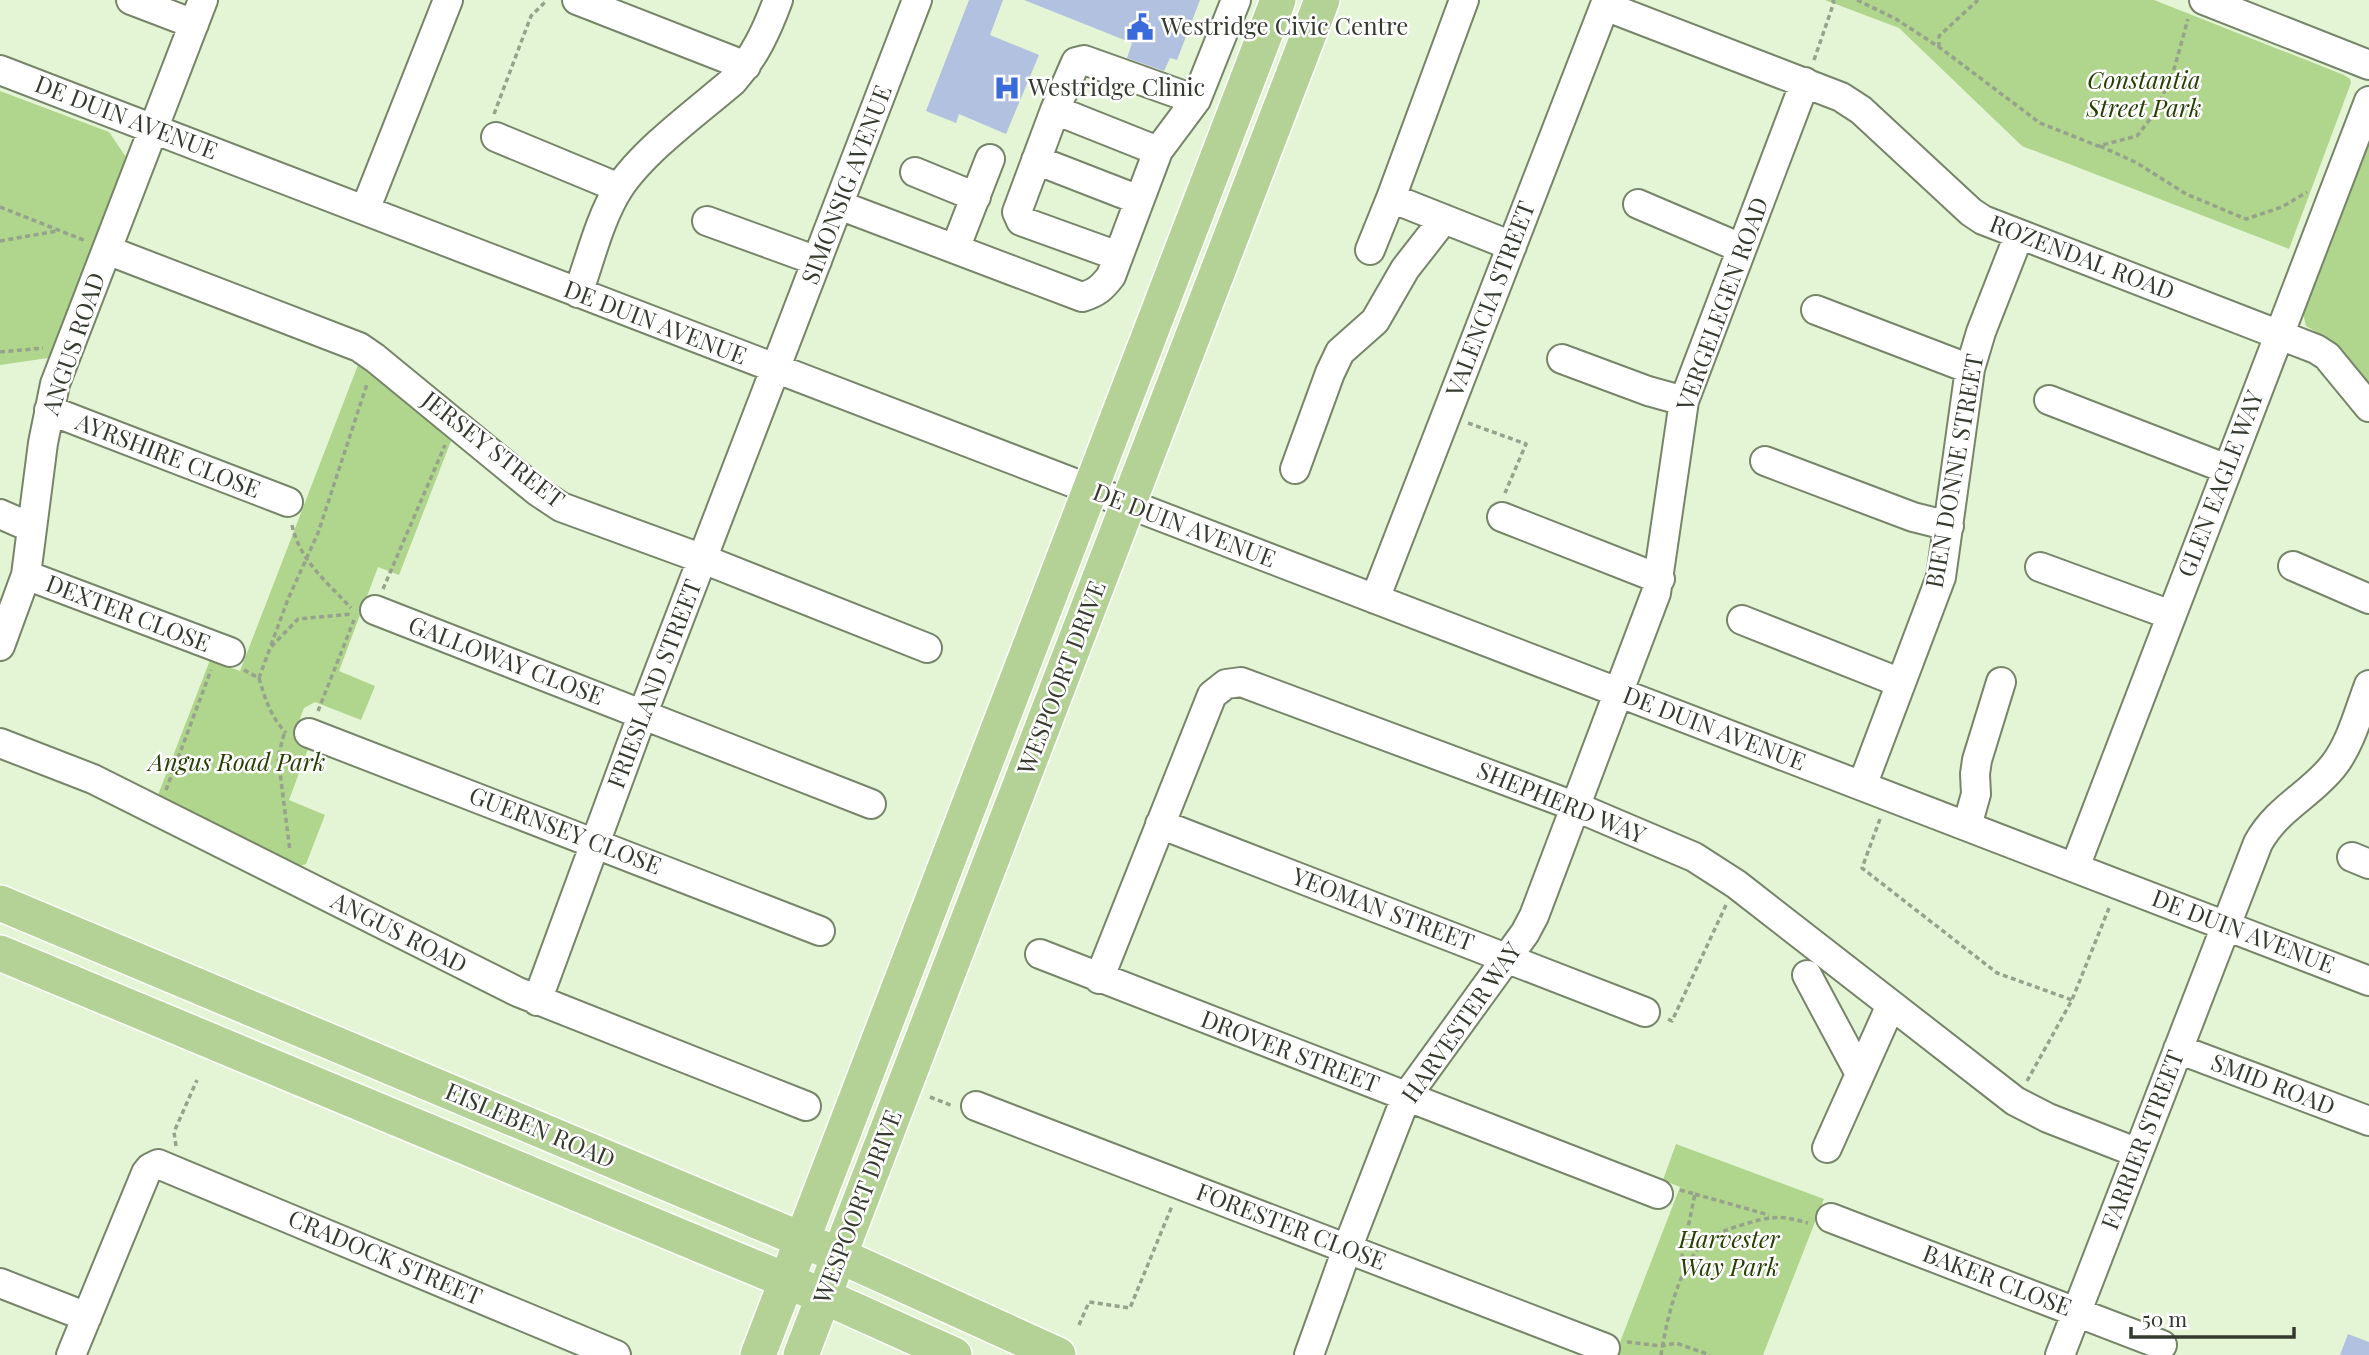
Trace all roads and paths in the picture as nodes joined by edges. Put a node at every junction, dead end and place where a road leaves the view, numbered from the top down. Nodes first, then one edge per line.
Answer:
1 (131, 0) edge
2 (448, 0) edge
3 (547, 0) edge
4 (577, 0) edge
5 (778, 0) edge
6 (917, 0) edge
7 (1236, 0) edge
8 (1278, 0) edge
9 (1322, 0) edge
10 (1464, 0) edge
11 (1857, 0) edge
12 (1978, 0) edge
13 (1835, 1) edge
14 (1606, 3) edge
15 (2197, 4) edge
16 (198, 12) edge
17 (1939, 47) junction
18 (2369, 65) edge
19 (746, 66) junction
20 (0, 70) edge
21 (1805, 82) junction
22 (1196, 100) junction
23 (2369, 101) edge
24 (1055, 110) junction
25 (154, 129) junction
26 (496, 137) joint
27 (2098, 146) junction
28 (1158, 151) junction
29 (990, 159) dead end
30 (1036, 160) junction
31 (915, 172) dead end
32 (619, 188) junction
33 (2309, 191) dead end
34 (976, 197) junction
35 (1391, 198) junction
36 (1139, 200) junction
37 (1638, 204) dead end
38 (839, 205) junction
39 (0, 207) edge
40 (365, 210) junction
41 (1444, 219) junction
42 (707, 221) dead end
43 (59, 230) junction
44 (2019, 235) junction
45 (0, 241) edge
46 (1512, 246) junction
47 (1741, 247) junction
48 (955, 249) junction
49 (107, 250) junction
50 (1370, 250) dead end
51 (1118, 256) junction
52 (817, 261) junction
53 (578, 293) junction
54 (1816, 310) dead end
55 (2279, 335) junction
56 (0, 352) edge
57 (375, 358) junction
58 (65, 359) junction
59 (1562, 359) dead end
60 (776, 369) junction
61 (1970, 369) junction
62 (2049, 400) dead end
63 (1684, 401) junction
64 (2369, 407) edge
65 (49, 410) junction
66 (1446, 415) junction
67 (458, 426) junction
68 (1765, 461) dead end
69 (1295, 469) dead end
70 (2227, 469) junction
71 (1090, 490) junction
72 (288, 502) joint
73 (1128, 505) junction
74 (0, 514) edge
75 (1502, 517) joint
76 (1948, 526) junction
77 (32, 528) junction
78 (703, 559) junction
79 (307, 561) junction
80 (2293, 566) dead end
81 (2040, 567) dead end
82 (26, 575) junction
83 (1660, 579) junction
84 (2369, 598) edge
85 (1375, 599) junction
86 (366, 612) junction
87 (2171, 615) junction
88 (1742, 620) dead end
89 (0, 646) edge
90 (270, 648) junction
91 (928, 648) dead end
92 (225, 650) junction
93 (259, 678) junction
94 (2001, 682) dead end
95 (1901, 683) junction
96 (2369, 685) edge
97 (1618, 692) junction
98 (643, 713) junction
99 (297, 733) junction
100 (0, 743) edge
101 (1862, 786) junction
102 (871, 804) dead end
103 (1574, 806) junction
104 (153, 810) junction
105 (1880, 819) dead end
106 (1160, 824) junction
107 (1967, 826) junction
108 (594, 842) junction
109 (2075, 867) junction
110 (285, 876) junction
111 (1736, 884) junction
112 (0, 903) edge
113 (2110, 908) dead end
114 (2227, 926) junction
115 (820, 931) dead end
116 (0, 953) edge
117 (1040, 954) dead end
118 (1506, 958) junction
119 (1807, 975) dead end
120 (1100, 979) junction
121 (2369, 981) edge
122 (537, 1000) junction
123 (2072, 1000) junction
124 (1891, 1005) junction
125 (1644, 1012) joint
126 (2178, 1049) junction
127 (1860, 1074) junction
128 (197, 1080) dead end
129 (929, 1097) dead end
130 (1406, 1097) junction
131 (2015, 1101) junction
132 (806, 1106) dead end
133 (965, 1106) joint
134 (2369, 1121) edge
135 (1827, 1148) dead end
136 (179, 1152) dead end
137 (2138, 1153) junction
138 (1181, 1185) junction
139 (1658, 1194) joint
140 (1695, 1194) junction
141 (1770, 1216) junction
142 (1831, 1218) joint
143 (802, 1240) junction
144 (1347, 1249) junction
145 (838, 1255) junction
146 (1688, 1264) junction
147 (787, 1281) junction
148 (0, 1283) edge
149 (823, 1296) junction
150 (2076, 1312) junction
151 (87, 1317) junction
152 (1079, 1325) dead end
153 (2162, 1345) dead end
154 (1662, 1346) junction
155 (1605, 1348) joint
156 (71, 1355) edge
157 (616, 1355) edge
158 (758, 1355) edge
159 (801, 1355) edge
160 (954, 1355) edge
161 (1058, 1355) edge
162 (1309, 1355) edge
163 (1661, 1355) edge
164 (1710, 1355) edge
165 (2060, 1355) edge

1 - 16 street
2 - 40 street
3 - 26 path
4 - 19 street
5 - 19 street
6 - 38 street, SIMONSIG AVENUE
7 - 22 street
8 - 71 main road, WESPOORT DRIVE
9 - 73 main road, WESPOORT DRIVE
10 - 35 street
11 - 17 path
12 - 17 path
13 - 21 path
14 - 21 street, ROZENDAL ROAD
14 - 46 street, VALENCIA STREET
15 - 18 street
15 - 27 path
16 - 25 street, ANGUS ROAD
17 - 27 path
19 - 32 street
20 - 25 street, DE DUIN AVENUE
21 - 44 street, ROZENDAL ROAD
21 - 47 street, VERGELEGEN ROAD
22 - 24 street
22 - 28 street
23 - 55 street, GLEN EAGLE WAY
24 - 28 street
24 - 30 street
25 - 40 street, DE DUIN AVENUE
25 - 49 street, ANGUS ROAD
26 - 32 street
27 - 33 path
28 - 36 street
29 - 34 street
30 - 36 street
30 - 51 street
31 - 34 street
32 - 53 street
34 - 48 street
35 - 41 street
35 - 50 street
36 - 51 street
37 - 47 street
38 - 48 street
38 - 52 street, SIMONSIG AVENUE
39 - 43 path
40 - 53 street, DE DUIN AVENUE
41 - 46 street
41 - 69 street
42 - 52 street
43 - 45 path
43 - 49 path
44 - 55 street, ROZENDAL ROAD
44 - 61 street, BIEN DONNE STREET
46 - 66 street, VALENCIA STREET
47 - 63 street, VERGELEGEN ROAD
48 - 51 street
49 - 57 street, JERSEY STREET
49 - 58 street, ANGUS ROAD
52 - 60 street, SIMONSIG AVENUE
53 - 60 street, DE DUIN AVENUE
54 - 61 street
55 - 64 street, ROZENDAL ROAD
55 - 70 street, GLEN EAGLE WAY
56 - 58 path
57 - 67 street, JERSEY STREET
57 - 79 path
58 - 65 street, ANGUS ROAD
59 - 63 street
60 - 71 street, DE DUIN AVENUE
60 - 78 street, FRIESLAND STREET
61 - 76 street, BIEN DONNE STREET
62 - 70 street
63 - 83 street, VERGELEGEN ROAD
65 - 72 street, AYRSHIRE CLOSE
65 - 77 street, ANGUS ROAD
66 - 75 path
66 - 85 street, VALENCIA STREET
67 - 78 street, JERSEY STREET
67 - 86 path
68 - 76 street
70 - 87 street, GLEN EAGLE WAY
71 - 73 street, DE DUIN AVENUE
71 - 143 main road, WESPOORT DRIVE
72 - 79 path
73 - 85 street, DE DUIN AVENUE
73 - 145 main road, WESPOORT DRIVE
74 - 77 street
75 - 83 street
76 - 95 street, BIEN DONNE STREET
77 - 82 street, ANGUS ROAD
78 - 91 street, JERSEY STREET
78 - 98 street, FRIESLAND STREET
79 - 86 path
79 - 90 path
80 - 84 street
81 - 87 street
82 - 89 street, ANGUS ROAD
82 - 92 street, DEXTER CLOSE
83 - 97 street, VERGELEGEN ROAD
85 - 97 street, DE DUIN AVENUE
86 - 90 path
86 - 98 street, GALLOWAY CLOSE
86 - 99 path
87 - 109 street, GLEN EAGLE WAY
88 - 95 street
90 - 93 path
92 - 93 path
92 - 104 path
93 - 99 path
94 - 107 street
95 - 101 street, BIEN DONNE STREET
96 - 114 street, FARRIER STREET
97 - 101 street, DE DUIN AVENUE
97 - 103 street, HARVESTER WAY
98 - 102 street, GALLOWAY CLOSE
98 - 108 street, FRIESLAND STREET
99 - 108 street, GUERNSEY CLOSE
99 - 110 path
100 - 104 street, ANGUS ROAD
101 - 107 street, DE DUIN AVENUE
103 - 106 street, SHEPHERD WAY
103 - 111 street, SHEPHERD WAY
103 - 118 street, HARVESTER WAY
104 - 110 street, ANGUS ROAD
105 - 123 path
106 - 118 street, YEOMAN STREET
106 - 120 street, SHEPHERD WAY
107 - 109 street, DE DUIN AVENUE
108 - 115 street, GUERNSEY CLOSE
108 - 122 street, FRIESLAND STREET
109 - 114 street, DE DUIN AVENUE
110 - 122 street, ANGUS ROAD
111 - 124 street, SHEPHERD WAY
111 - 125 path
112 - 143 main road, EISLEBEN ROAD
113 - 123 path
114 - 121 street, DE DUIN AVENUE
114 - 126 street, FARRIER STREET
116 - 147 main road, EISLEBEN ROAD
117 - 120 street, DROVER STREET
118 - 125 street, YEOMAN STREET
118 - 130 street, HARVESTER WAY
119 - 127 street
120 - 130 street, DROVER STREET
122 - 132 street, ANGUS ROAD
123 - 131 path
124 - 127 street
124 - 131 street, SHEPHERD WAY
126 - 134 street, SMID ROAD
126 - 137 street, FARRIER STREET
127 - 135 street
128 - 136 path
129 - 133 path
130 - 139 street, DROVER STREET
130 - 144 street, HARVESTER WAY
131 - 137 street, SHEPHERD WAY
133 - 138 street, FORESTER CLOSE
137 - 150 street, FARRIER STREET
138 - 144 street, FORESTER CLOSE
138 - 152 path
139 - 140 path
140 - 141 path
140 - 146 path
141 - 142 path
141 - 146 path
142 - 150 street, BAKER CLOSE
143 - 145 main road, EISLEBEN ROAD
143 - 147 main road, WESPOORT DRIVE
144 - 155 street, FORESTER CLOSE
144 - 162 street, HARVESTER WAY
145 - 149 main road, WESPOORT DRIVE
145 - 161 main road, EISLEBEN ROAD
146 - 154 path
147 - 149 main road, EISLEBEN ROAD
147 - 158 main road, WESPOORT DRIVE
148 - 151 street
149 - 159 main road, WESPOORT DRIVE
149 - 160 main road, EISLEBEN ROAD
150 - 153 street, BAKER CLOSE
150 - 165 street, FARRIER STREET
151 - 156 street
151 - 157 street, CRADOCK STREET
154 - 155 path
154 - 163 path
154 - 164 path

